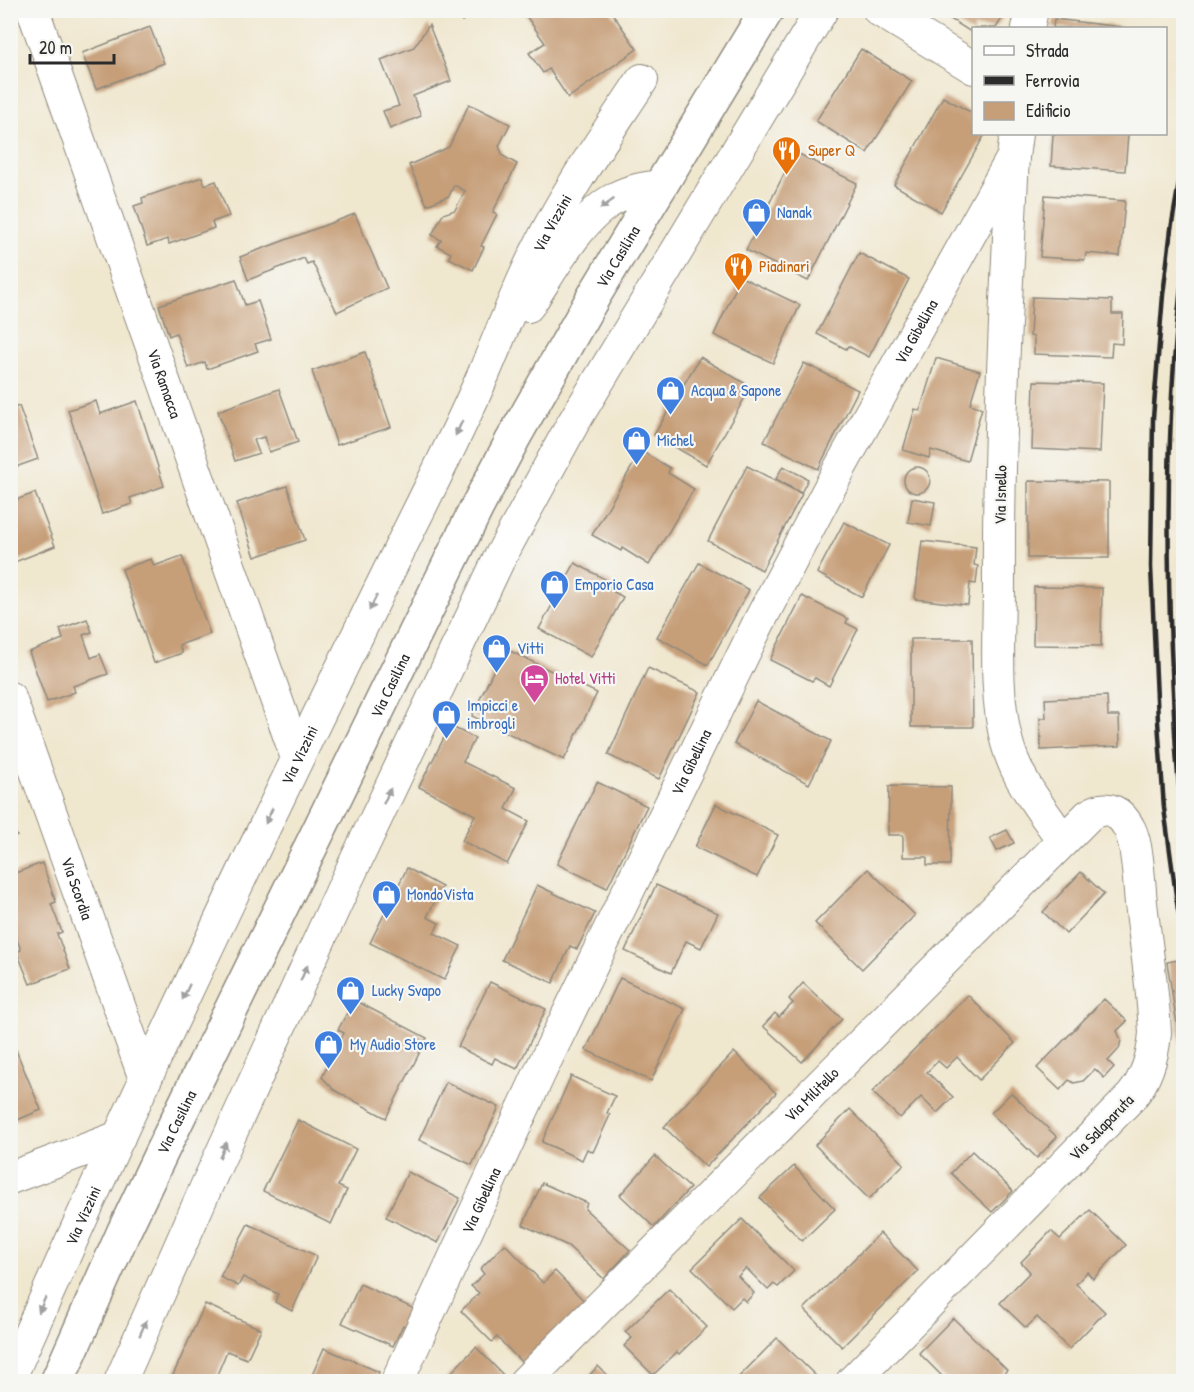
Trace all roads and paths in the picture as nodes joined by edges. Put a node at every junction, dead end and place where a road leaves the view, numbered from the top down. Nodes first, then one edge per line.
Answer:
1 (33, 10) edge
2 (768, 10) edge
3 (822, 10) edge
4 (879, 10) edge
5 (1032, 10) edge
6 (1028, 27) edge
7 (972, 67) edge
8 (642, 80) dead end
9 (1014, 146) edge
10 (662, 186) junction
11 (483, 375) junction
12 (10, 698) edge
13 (297, 758) junction
14 (1100, 809) joint
15 (1063, 840) junction
16 (145, 1079) junction
17 (119, 1137) junction
18 (10, 1178) edge
19 (66, 1252) junction
20 (108, 1266) junction
21 (11, 1376) edge
22 (57, 1382) edge
23 (120, 1382) edge
24 (397, 1382) edge
25 (525, 1382) edge
26 (852, 1382) edge

1 - 13 street, Via Ramacca
2 - 10 main road, Via Casilina
23 -> 3 street
4 - 7 street
5 - 6 street
8 - 11 street, Via Vizzini
9 - 15 street, Via Isnello
9 - 24 street, Via Gibellina
10 -> 11 street, Via Vizzini
10 - 20 main road, Via Casilina
11 -> 13 street, Via Vizzini
12 - 16 street, Via Scordia
13 -> 16 street, Via Vizzini
14 - 15 street, Via Militello
14 - 26 street, Via Salaparuta
15 - 25 street, Via Militello
16 - 17 street, Via Vizzini
17 - 18 street
17 - 19 street, Via Vizzini
19 - 20 street, Via Vizzini
19 -> 21 street
20 - 22 main road, Via Casilina

